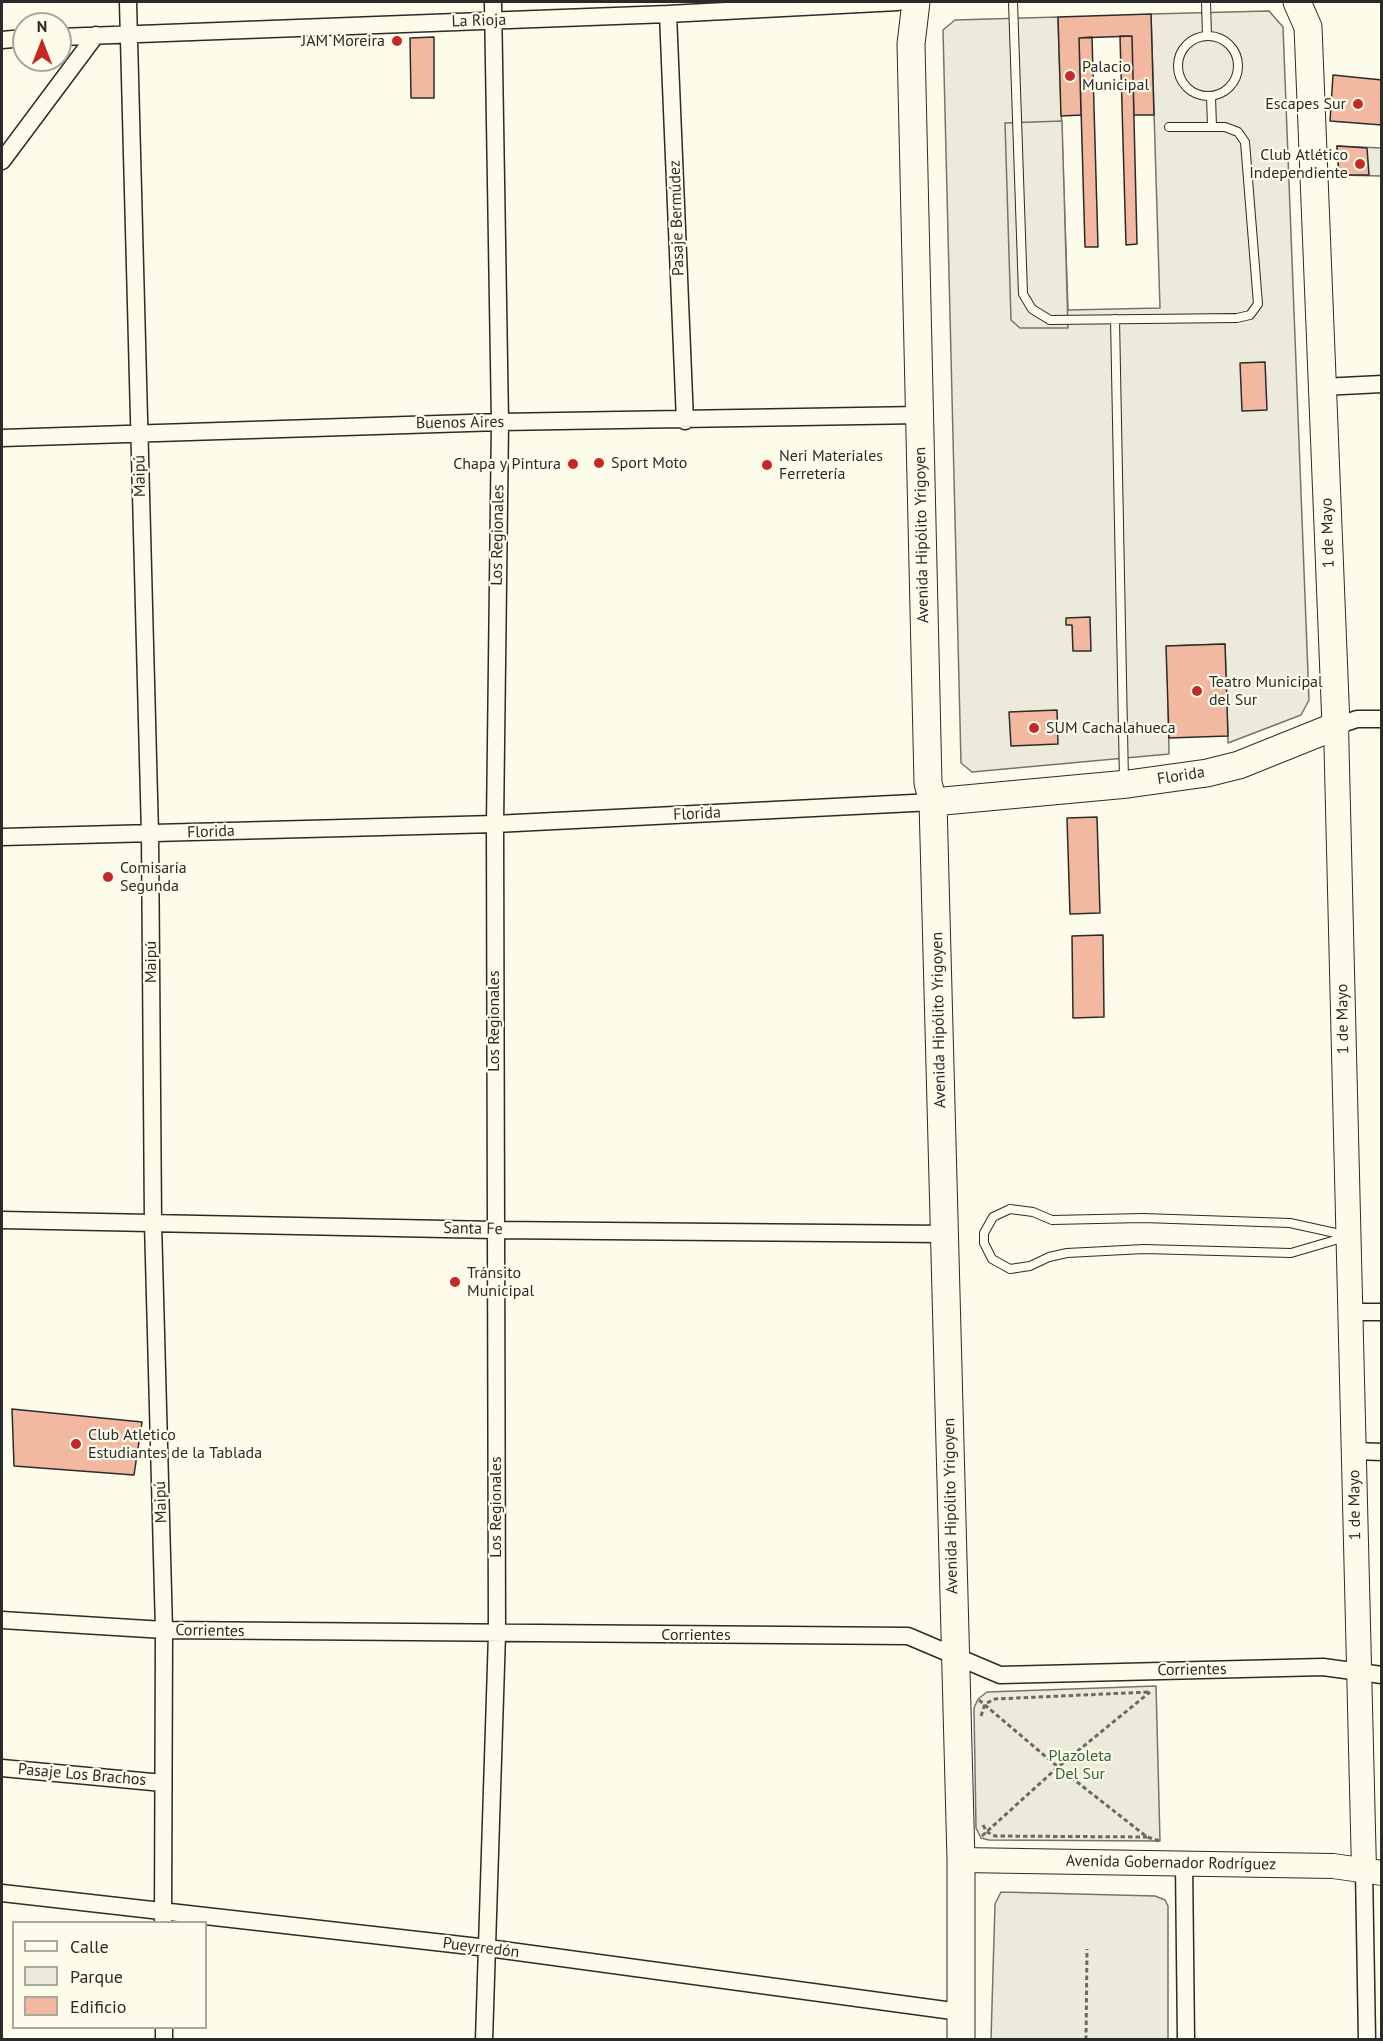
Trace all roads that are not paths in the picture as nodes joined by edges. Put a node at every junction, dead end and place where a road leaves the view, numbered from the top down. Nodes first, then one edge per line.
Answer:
1 (128, 2) edge
2 (493, 2) edge
3 (898, 2) edge
4 (916, 2) edge
5 (1013, 2) edge
6 (1206, 2) edge
7 (1297, 2) edge
8 (668, 14) junction
9 (493, 20) junction
10 (129, 33) junction
11 (96, 35) junction
12 (72, 36) edge
13 (1207, 36) junction
14 (1211, 96) junction
15 (1169, 127) dead end
16 (1212, 127) junction
17 (2, 162) edge
18 (1116, 319) junction
19 (1382, 384) edge
20 (1322, 387) junction
21 (920, 415) junction
22 (685, 421) junction
23 (500, 422) junction
24 (139, 432) junction
25 (2, 438) edge
26 (1382, 719) edge
27 (1336, 726) junction
28 (1124, 784) junction
29 (933, 802) junction
30 (495, 824) junction
31 (150, 834) junction
32 (2, 837) edge
33 (2, 1220) edge
34 (153, 1223) junction
35 (494, 1230) junction
36 (944, 1234) junction
37 (1349, 1236) junction
38 (1350, 1311) junction
39 (1382, 1312) edge
40 (1354, 1451) junction
41 (1382, 1452) edge
42 (2, 1620) edge
43 (164, 1630) junction
44 (496, 1634) junction
45 (955, 1656) junction
46 (1370, 1674) edge
47 (2, 1768) edge
48 (164, 1783) junction
49 (961, 1860) junction
50 (1185, 1863) junction
51 (1373, 1872) edge
52 (2, 1893) edge
53 (163, 1917) edge
54 (205, 1921) edge
55 (207, 1921) edge
56 (488, 1948) junction
57 (960, 2012) junction
58 (484, 2040) edge
59 (961, 2040) edge
60 (1186, 2040) edge
61 (1367, 2040) edge

1 - 10 street, Maipú
2 - 9 street, Los Regionales
3 - 8 street, La Rioja
4 - 21 main road, Avenida Hipólito Yrigoyen
5 - 18 lane
6 - 13 lane
7 - 20 main road, 1 de Mayo
8 - 9 street, La Rioja
8 - 22 street, Pasaje Bermúdez
9 - 10 street, La Rioja
9 - 23 street, Los Regionales
10 - 11 street, La Rioja
10 - 24 street, Maipú
11 - 12 street, La Rioja
11 - 17 street
13 - 14 lane
13 - 14 lane
14 - 16 lane
15 - 16 lane
16 - 18 lane
18 - 28 lane
19 - 20 street
20 - 27 main road, 1 de Mayo
21 - 22 street, Buenos Aires
21 - 29 main road, Avenida Hipólito Yrigoyen
22 - 23 street, Buenos Aires
23 - 24 street, Buenos Aires
23 - 30 street, Los Regionales
24 - 25 street, Buenos Aires
24 - 31 street, Maipú
26 - 27 street, Florida
27 - 28 main road, Florida
27 - 37 street, 1 de Mayo
28 - 29 main road, Florida
29 - 30 street, Florida
29 - 36 main road, Avenida Hipólito Yrigoyen
30 - 31 street, Florida
30 - 35 street, Los Regionales
31 - 32 street, Florida
31 - 34 street, Maipú
33 - 34 street, Santa Fe
34 - 35 street, Santa Fe
34 - 43 street, Maipú
35 - 36 street, Santa Fe
35 - 44 street, Los Regionales
36 - 45 main road, Avenida Hipólito Yrigoyen
37 - 37 lane
37 - 38 street, 1 de Mayo
38 - 39 street
38 - 40 street, 1 de Mayo
40 - 41 street
40 - 46 street, 1 de Mayo
42 - 43 street, Corrientes
43 - 44 street, Corrientes
43 - 48 street, Maipú
44 - 45 street, Corrientes
44 - 56 street, Los Regionales
45 - 46 street, Corrientes
45 - 49 main road, Avenida Hipólito Yrigoyen
46 - 51 street, 1 de Mayo
47 - 48 street, Pasaje Los Brachos
48 - 53 street, Maipú
49 - 50 street, Avenida Gobernador Rodríguez
49 - 57 main road, Avenida Hipólito Yrigoyen
50 - 51 street, Avenida Gobernador Rodríguez
50 - 60 street
51 - 61 street, 1 de Mayo
52 - 53 street, Pueyrredón
53 - 54 street, Pueyrredón
55 - 56 street, Pueyrredón
56 - 57 street, Pueyrredón
56 - 58 street, Los Regionales
57 - 59 main road, Avenida Hipólito Yrigoyen

